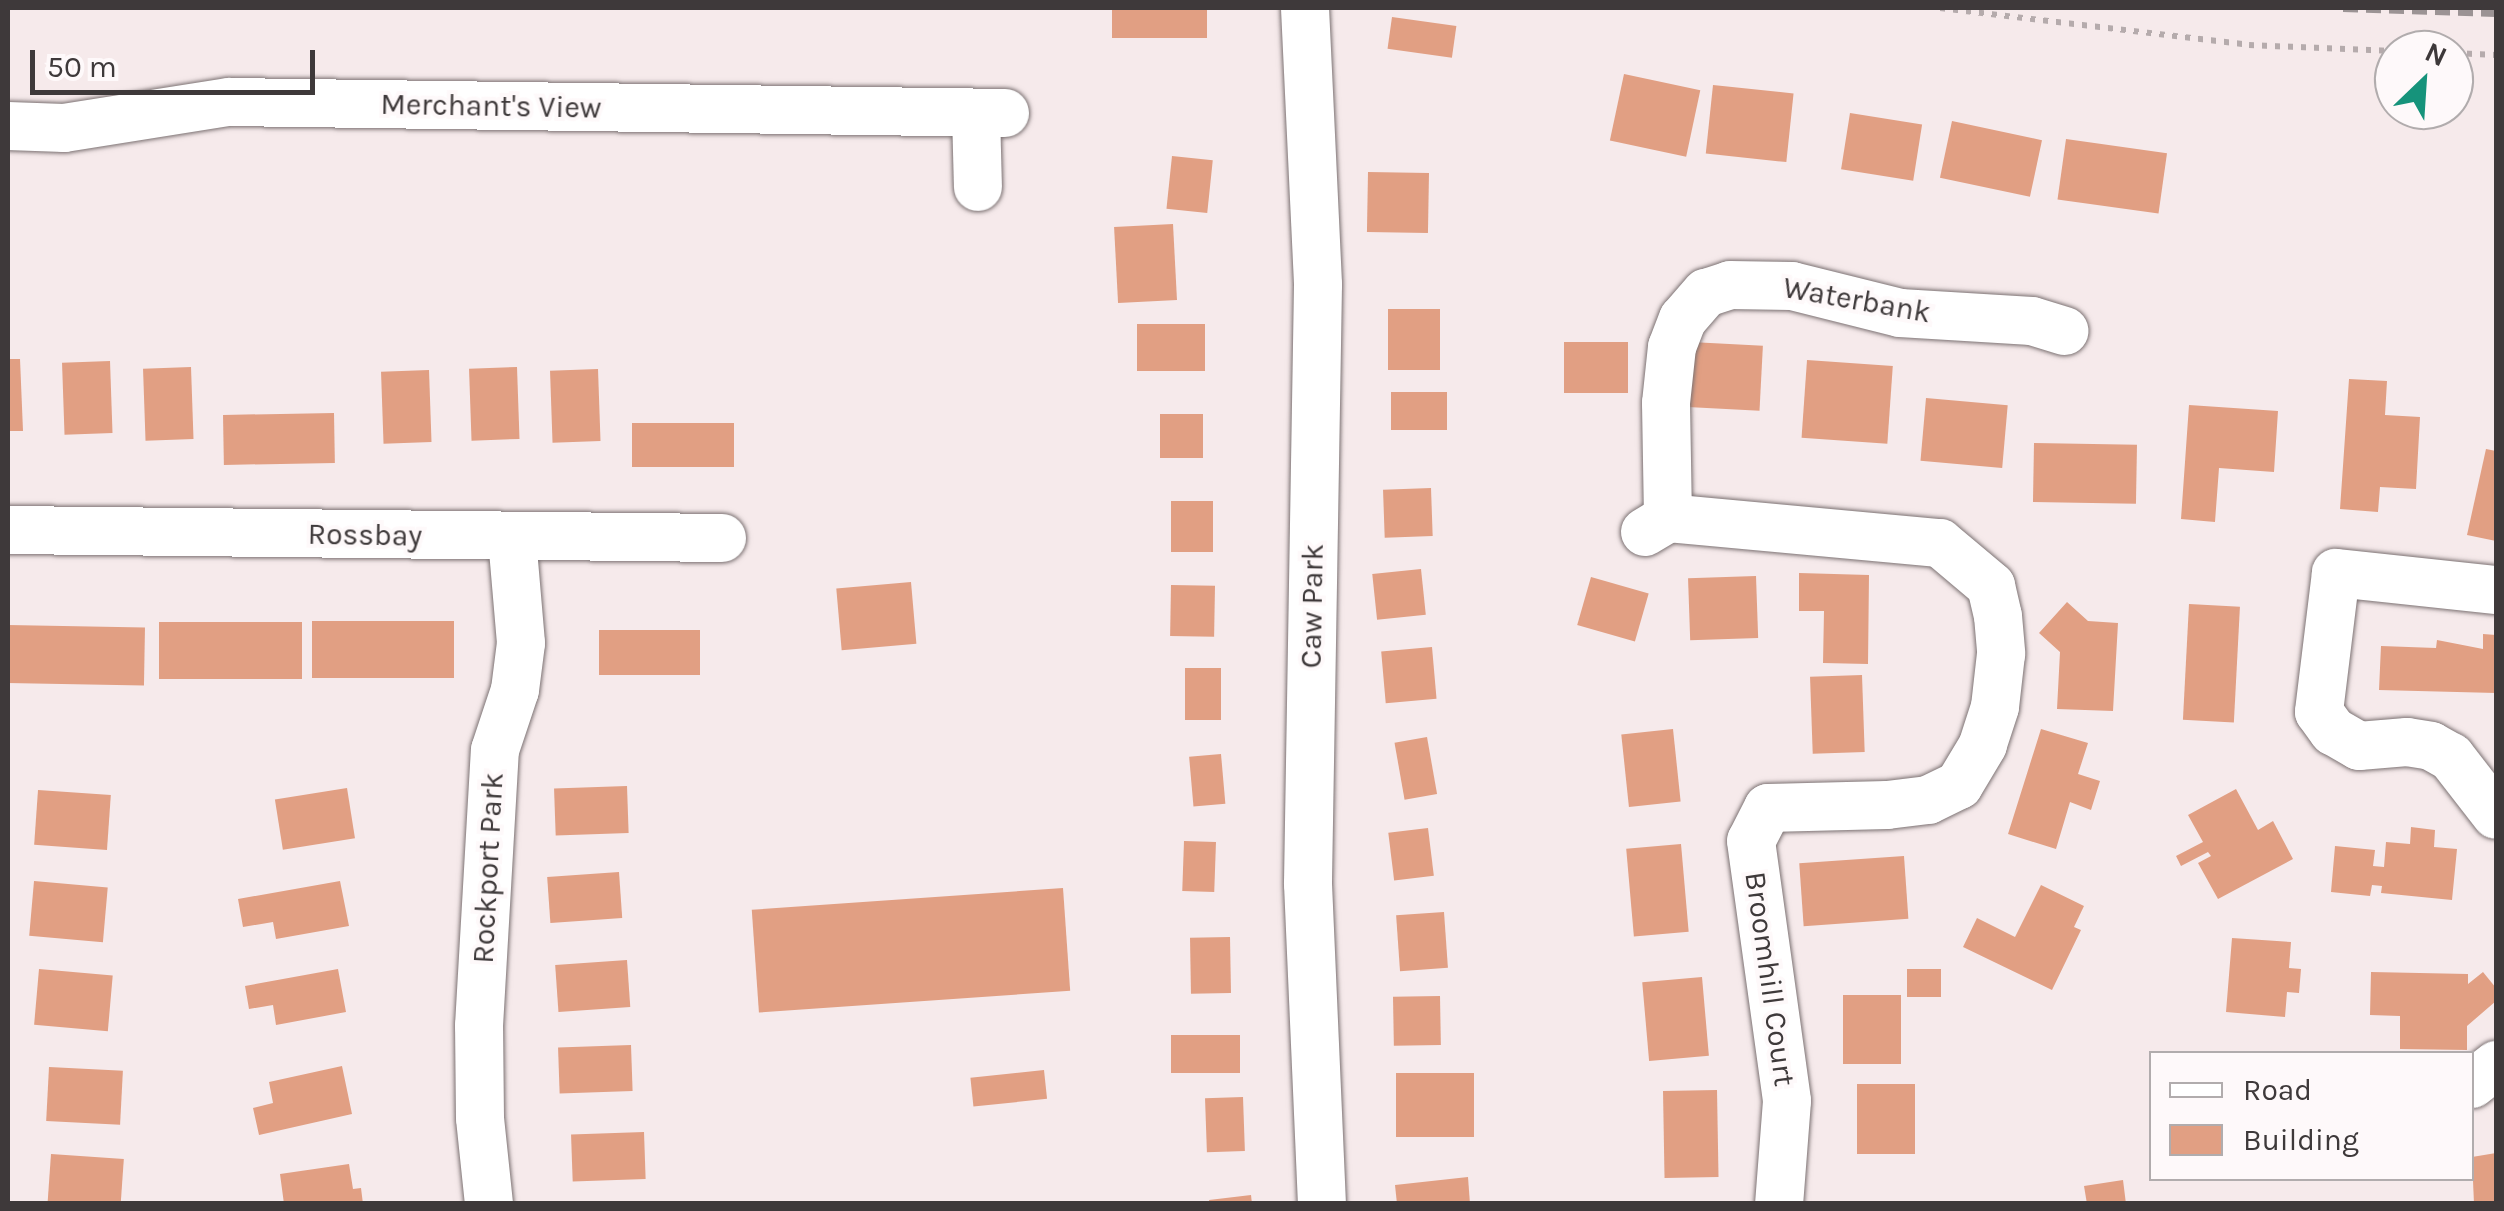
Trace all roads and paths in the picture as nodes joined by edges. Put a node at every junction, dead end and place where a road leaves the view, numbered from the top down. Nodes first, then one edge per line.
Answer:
1 (1305, 8) edge
2 (1940, 8) edge
3 (2374, 49) edge
4 (8, 126) edge
5 (978, 188) dead end
6 (2064, 330) dead end
7 (1657, 525) joint
8 (8, 530) edge
9 (512, 537) junction
10 (722, 538) dead end
11 (2496, 590) edge
12 (2496, 815) edge
13 (2496, 1065) edge
14 (2474, 1082) edge
15 (489, 1204) edge
16 (1322, 1204) edge
17 (1780, 1204) edge

1 - 16 street, Caw Park
2 - 3 path
4 - 5 street, Merchant's View
6 - 7 street, Waterbank
7 - 17 street, Broomhill Court
8 - 9 street, Rossbay
9 - 10 street, Rossbay
9 - 15 street, Rockport Park
11 - 12 street
13 - 14 street

